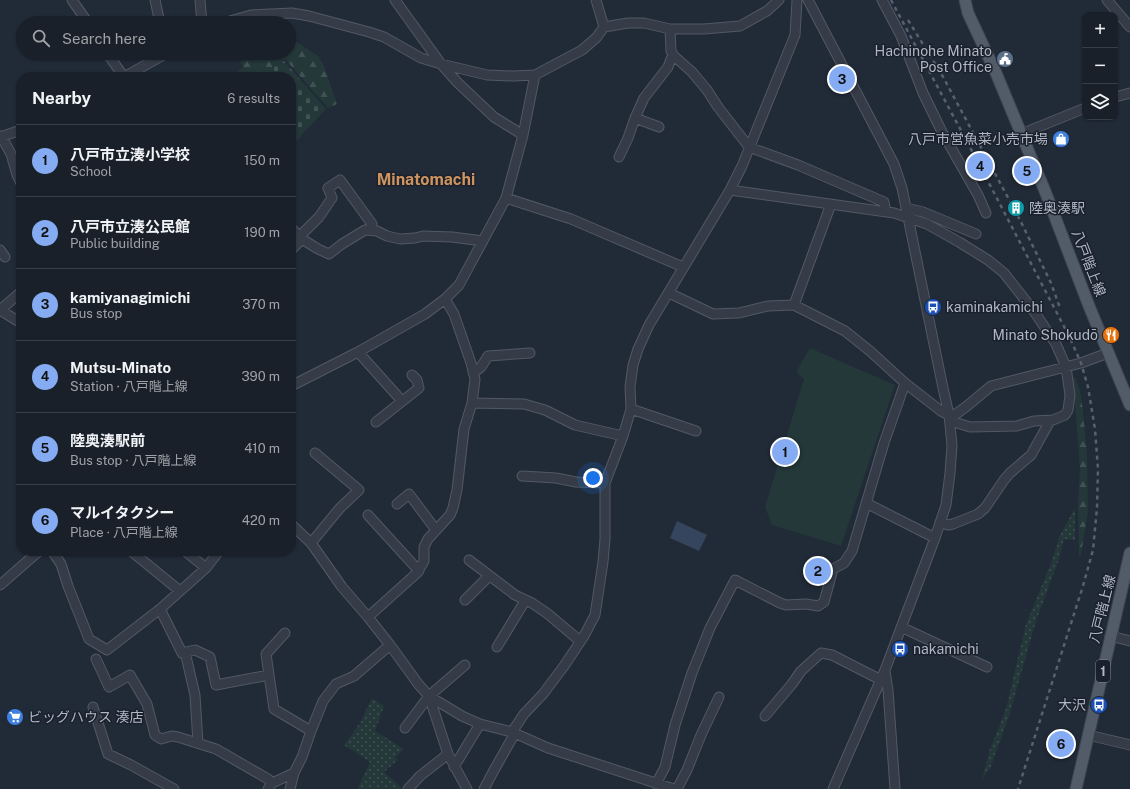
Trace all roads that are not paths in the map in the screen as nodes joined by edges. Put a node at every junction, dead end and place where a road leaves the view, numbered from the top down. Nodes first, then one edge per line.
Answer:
1 (72, 0) edge
2 (155, 0) edge
3 (200, 0) edge
4 (395, 0) edge
5 (596, 0) edge
6 (779, 0) edge
7 (797, 0) edge
8 (808, 0) edge
9 (882, 0) edge
10 (965, 0) edge
11 (1107, 0) edge
12 (83, 16) edge
13 (158, 16) edge
14 (201, 16) edge
15 (248, 16) edge
16 (604, 27) junction
17 (1130, 27) edge
18 (670, 29) junction
19 (674, 56) junction
20 (112, 60) edge
21 (154, 60) edge
22 (441, 64) junction
23 (120, 72) edge
24 (133, 72) edge
25 (535, 75) junction
26 (1130, 93) edge
27 (1118, 96) edge
28 (1082, 109) edge
29 (635, 118) junction
30 (659, 127) dead end
31 (16, 132) edge
32 (1021, 134) junction
33 (523, 135) junction
34 (1, 136) edge
35 (750, 147) junction
36 (619, 156) dead end
37 (16, 172) edge
38 (730, 190) junction
39 (506, 198) junction
40 (831, 204) junction
41 (886, 212) junction
42 (907, 213) junction
43 (986, 213) dead end
44 (371, 230) junction
45 (296, 233) edge
46 (976, 234) dead end
47 (301, 238) junction
48 (483, 241) junction
49 (296, 244) edge
50 (683, 267) junction
51 (669, 293) junction
52 (16, 296) edge
53 (445, 299) junction
54 (794, 305) junction
55 (0, 310) edge
56 (16, 320) edge
57 (358, 352) junction
58 (530, 353) dead end
59 (1108, 353) junction
60 (1066, 366) junction
61 (474, 373) junction
62 (412, 375) dead end
63 (296, 383) edge
64 (905, 383) junction
65 (1129, 400) edge
66 (402, 401) junction
67 (472, 402) junction
68 (631, 409) junction
69 (949, 415) junction
70 (1050, 421) junction
71 (376, 422) dead end
72 (957, 423) dead end
73 (696, 431) dead end
74 (622, 436) junction
75 (316, 453) dead end
76 (522, 476) dead end
77 (605, 483) junction
78 (866, 503) junction
79 (397, 504) dead end
80 (368, 515) dead end
81 (940, 522) junction
82 (296, 529) edge
83 (436, 530) junction
84 (935, 538) junction
85 (311, 543) junction
86 (1130, 553) edge
87 (33, 556) edge
88 (55, 556) edge
89 (137, 556) edge
90 (191, 556) edge
91 (215, 556) edge
92 (469, 560) dead end
93 (1129, 564) edge
94 (206, 568) junction
95 (419, 571) junction
96 (489, 576) junction
97 (2, 581) edge
98 (180, 591) junction
99 (465, 600) dead end
100 (526, 601) junction
101 (160, 609) junction
102 (368, 617) junction
103 (901, 627) junction
104 (285, 633) dead end
105 (1110, 636) junction
106 (1130, 641) edge
107 (580, 642) junction
108 (390, 645) junction
109 (498, 646) dead end
110 (185, 652) junction
111 (96, 659) dead end
112 (465, 665) dead end
113 (987, 667) dead end
114 (885, 670) junction
115 (269, 675) junction
116 (881, 680) junction
117 (430, 696) junction
118 (719, 697) dead end
119 (93, 707) dead end
120 (765, 716) dead end
121 (480, 724) junction
122 (405, 728) dead end
123 (311, 730) junction
124 (513, 733) junction
125 (1088, 735) junction
126 (198, 744) junction
127 (1130, 745) edge
128 (448, 754) junction
129 (454, 767) junction
130 (294, 773) junction
131 (656, 784) junction
132 (270, 786) edge
133 (174, 789) edge
134 (290, 789) edge
135 (408, 789) edge
136 (467, 789) edge
137 (484, 789) edge
138 (674, 789) edge
139 (677, 789) edge
140 (833, 789) edge
141 (895, 789) edge
142 (1076, 789) edge

1 - 12 street
2 - 13 street
3 - 14 street
4 - 22 street
5 - 16 street
6 - 18 street
7 - 35 street
8 - 42 street
9 - 43 street
10 - 32 main road, 八戸階上線
11 - 17 street
15 - 22 street
16 - 18 street
16 - 25 street
18 - 19 street
19 - 29 street
19 - 35 street
20 - 23 street
21 - 24 street
22 - 25 street
22 - 33 street
25 - 33 street
26 - 27 street
28 - 32 street
29 - 30 street
29 - 36 street
31 - 34 street
32 - 59 main road, 八戸階上線
33 - 39 street
34 - 37 street
35 - 38 street
35 - 41 street
38 - 40 street
38 - 50 street
39 - 48 street
39 - 50 street
40 - 41 street
40 - 54 street
41 - 42 street
42 - 46 street
42 - 60 street
42 - 69 street
44 - 47 street
44 - 47 street
44 - 48 street
45 - 47 street
47 - 49 street
48 - 53 street
50 - 51 street
51 - 54 street
51 - 68 street
52 - 55 street
53 - 57 street
53 - 61 street
54 - 64 street
55 - 56 street
57 - 63 street
57 - 66 street
58 - 61 street
59 - 60 street
59 - 65 main road, 八戸階上線
60 - 69 street
60 - 70 street
61 - 67 street
62 - 66 street
64 - 69 street
64 - 78 street
66 - 71 street
67 - 74 street
67 - 83 street
68 - 73 street
68 - 74 street
69 - 81 street
70 - 72 street
70 - 81 street
74 - 77 street
75 - 85 street
76 - 77 street
77 - 107 street
78 - 84 street
78 - 131 street
79 - 83 street
80 - 95 street
81 - 84 street
82 - 85 street
83 - 95 street
84 - 103 street
85 - 102 street
86 - 93 main road, 八戸階上線 / 1
87 - 97 street
88 - 101 street
89 - 98 street
90 - 94 street
91 - 94 street
92 - 96 street
93 - 105 main road, 八戸階上線 / 1
94 - 98 street
95 - 102 street
96 - 99 street
96 - 100 street
98 - 101 street
100 - 107 street
100 - 109 street
101 - 110 street
102 - 108 street
103 - 113 street
103 - 114 street
104 - 115 street
105 - 106 street
105 - 125 main road, 八戸階上線 / 1
107 - 124 street
108 - 117 street
108 - 123 street
110 - 115 street
110 - 126 street
111 - 126 street
112 - 117 street
114 - 116 street
114 - 141 street
115 - 123 street
116 - 120 street
116 - 140 street
117 - 121 street
117 - 122 street
117 - 128 street
118 - 139 street
119 - 133 street
121 - 124 street
121 - 129 street
123 - 130 street
124 - 131 street
124 - 137 street
125 - 127 street
125 - 142 main road, 八戸階上線 / 1
126 - 132 street
128 - 129 street
128 - 135 street
129 - 136 street
130 - 132 street
130 - 134 street
131 - 138 street

